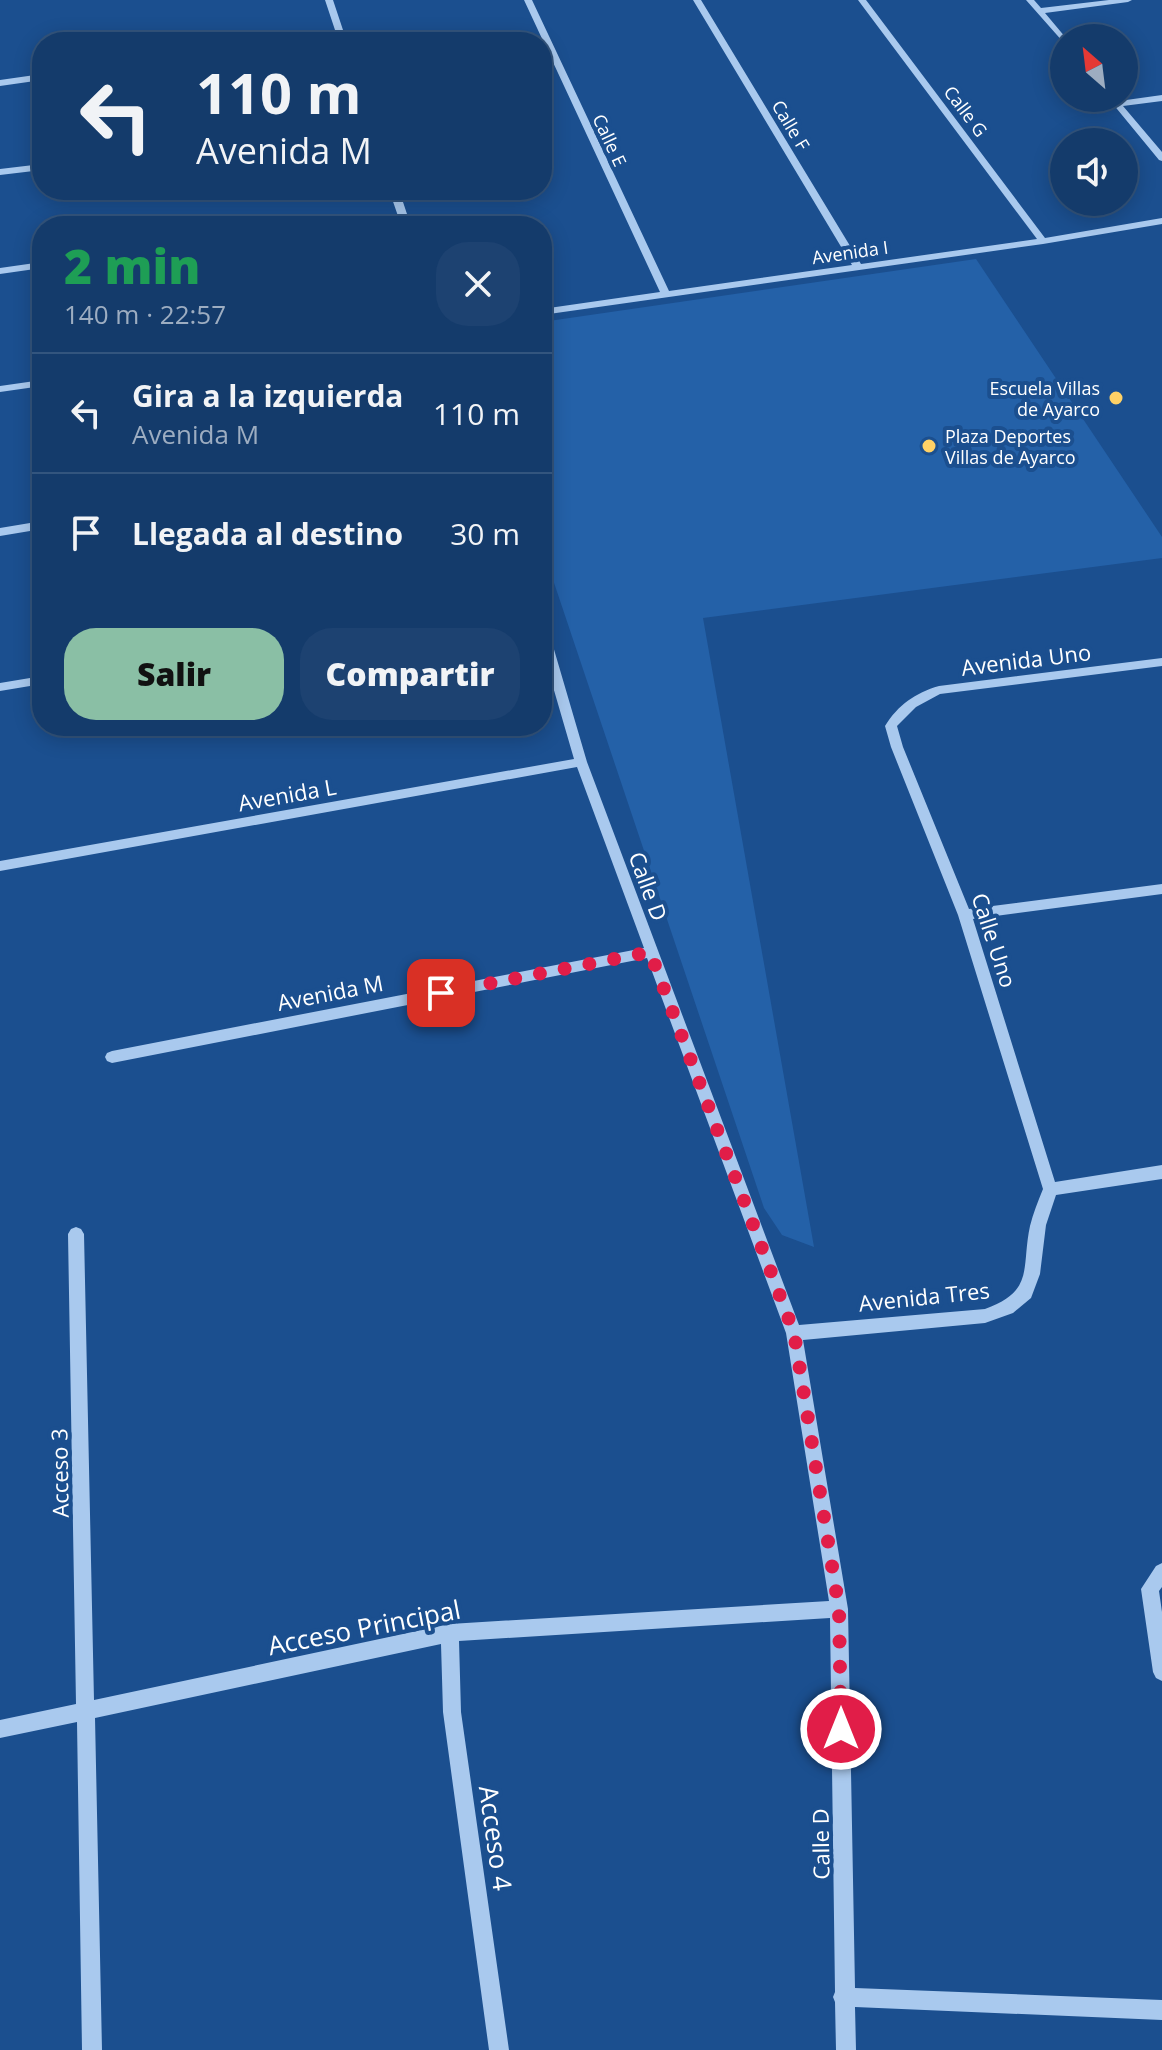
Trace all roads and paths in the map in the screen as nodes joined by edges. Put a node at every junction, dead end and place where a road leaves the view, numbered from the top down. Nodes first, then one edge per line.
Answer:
1 (329, 0) edge
2 (528, 0) edge
3 (697, 0) edge
4 (862, 0) edge
5 (1030, 0) edge
6 (1128, 0) edge
7 (1039, 11) junction
8 (1050, 24) edge
9 (340, 32) edge
10 (543, 32) edge
11 (552, 51) edge
12 (32, 78) edge
13 (0, 83) edge
14 (1162, 98) edge
15 (1138, 100) edge
16 (1123, 112) edge
17 (1162, 158) edge
18 (32, 168) edge
19 (0, 172) edge
20 (1162, 221) edge
21 (1043, 241) junction
22 (32, 266) edge
23 (858, 267) junction
24 (0, 271) edge
25 (665, 293) junction
26 (552, 310) edge
27 (32, 384) edge
28 (0, 389) edge
29 (32, 527) edge
30 (0, 532) edge
31 (1162, 662) edge
32 (552, 663) edge
33 (32, 682) edge
34 (0, 687) edge
35 (900, 710) joint
36 (581, 762) junction
37 (0, 866) edge
38 (1162, 889) edge
39 (965, 915) junction
40 (650, 952) junction
41 (112, 1057) dead end
42 (1162, 1172) edge
43 (1050, 1189) junction
44 (76, 1234) dead end
45 (794, 1333) junction
46 (1162, 1572) edge
47 (839, 1609) junction
48 (450, 1633) junction
49 (1162, 1672) edge
50 (86, 1711) junction
51 (0, 1729) edge
52 (843, 1997) junction
53 (1162, 2010) edge
54 (92, 2050) edge
55 (499, 2050) edge
56 (846, 2050) edge

1 - 9 street
2 - 10 street, Calle E
3 - 23 street, Calle F
4 - 21 street, Calle G
5 - 7 street
6 - 7 street
7 - 8 street
11 - 25 street, Calle E
12 - 13 street
14 - 15 street
16 - 17 street
18 - 19 street
20 - 21 street, Avenida I
21 - 23 street, Avenida I
22 - 24 street
23 - 25 street, Avenida I
25 - 26 street, Avenida I
27 - 28 street
29 - 30 street
31 - 35 street, Avenida Uno
32 - 36 street, Calle D
33 - 34 street
35 - 39 street, Calle Uno
36 - 37 street, Avenida L
36 - 40 street, Calle D
38 - 39 street
39 - 43 street, Calle Uno
40 - 41 street, Avenida M
40 - 45 street, Calle D
42 - 43 street
43 - 45 street, Avenida Tres
44 - 50 street, Acceso 3
45 - 47 street, Calle D
46 - 49 street
47 - 48 street, Acceso Principal
47 - 52 street, Calle D
48 - 50 street, Acceso Principal
48 - 55 street, Acceso 4
50 - 51 street, Acceso Principal
50 - 54 street
52 - 53 street
52 - 56 street, Calle D

